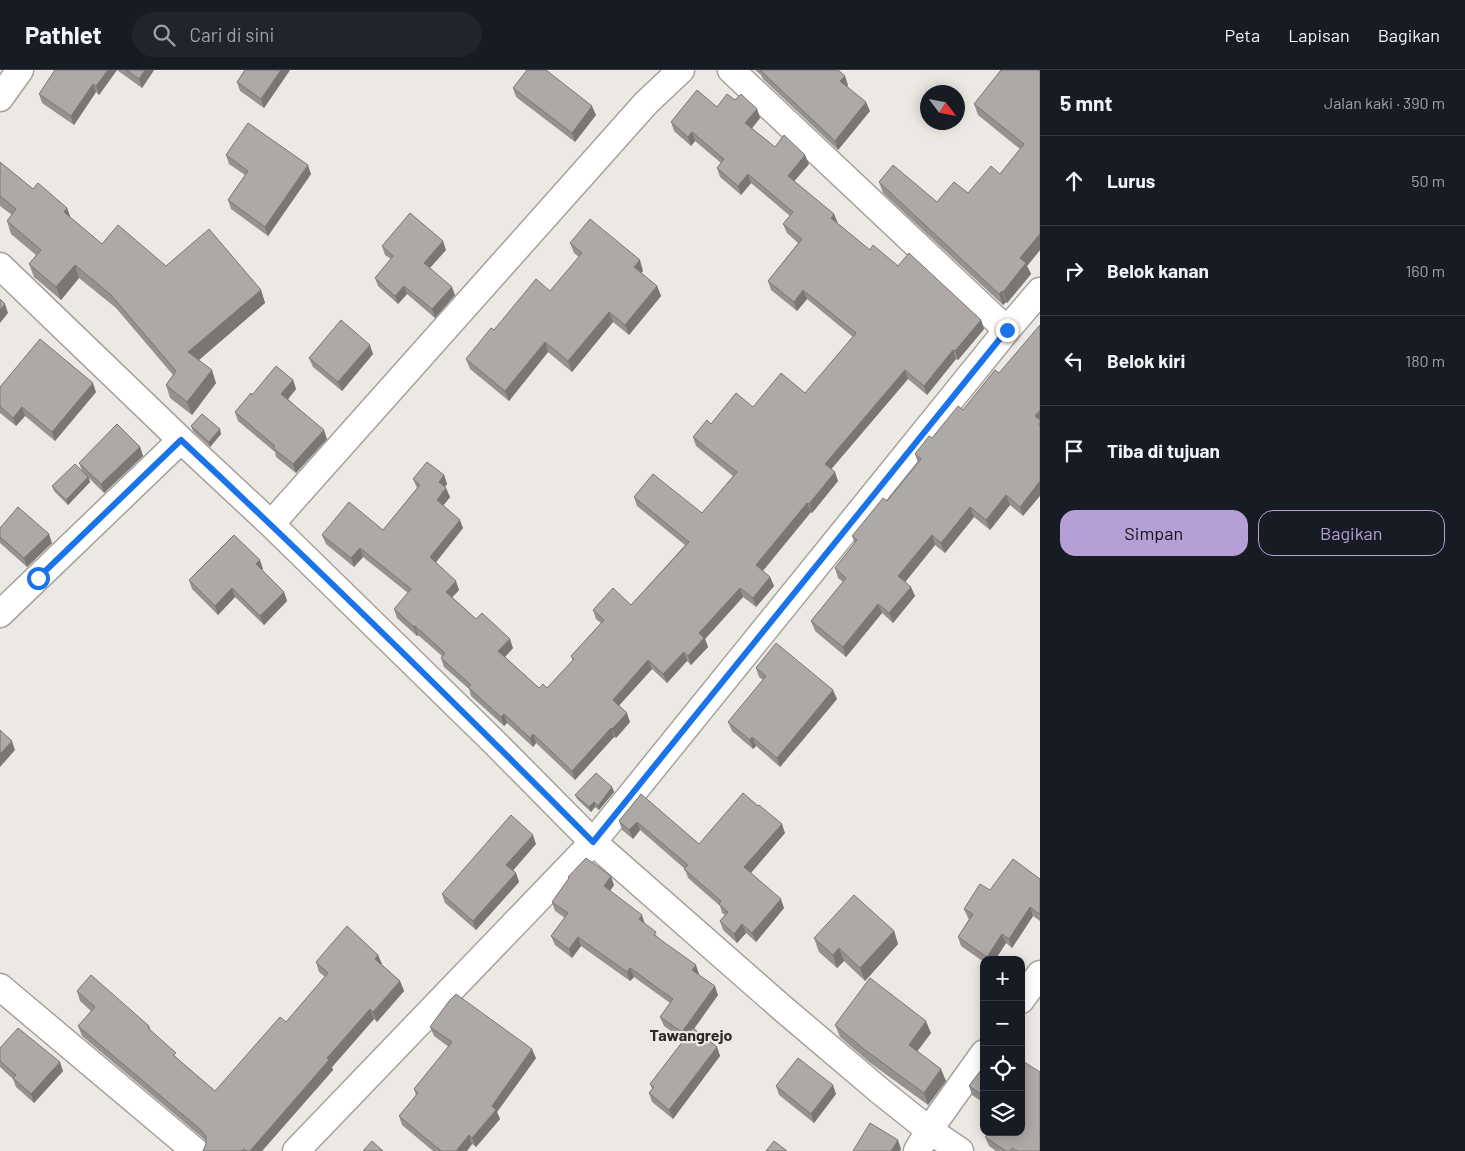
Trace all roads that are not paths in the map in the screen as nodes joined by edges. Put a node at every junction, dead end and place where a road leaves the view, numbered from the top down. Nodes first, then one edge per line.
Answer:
1 (20, 70) edge
2 (681, 70) edge
3 (731, 70) edge
4 (0, 98) edge
5 (0, 266) edge
6 (1040, 291) edge
7 (1007, 330) junction
8 (181, 440) junction
9 (271, 524) junction
10 (0, 614) edge
11 (593, 842) junction
12 (1040, 974) edge
13 (0, 986) edge
14 (1025, 995) edge
15 (980, 1059) edge
16 (923, 1141) edge
17 (195, 1151) edge
18 (296, 1151) edge
19 (960, 1151) edge

1 - 4 street
2 - 9 street
3 - 7 street
5 - 8 street
6 - 7 street
7 - 11 street
8 - 9 street
8 - 10 street
9 - 11 street
11 - 16 street
11 - 18 street
12 - 14 street
13 - 17 street
15 - 16 street
16 - 19 street

